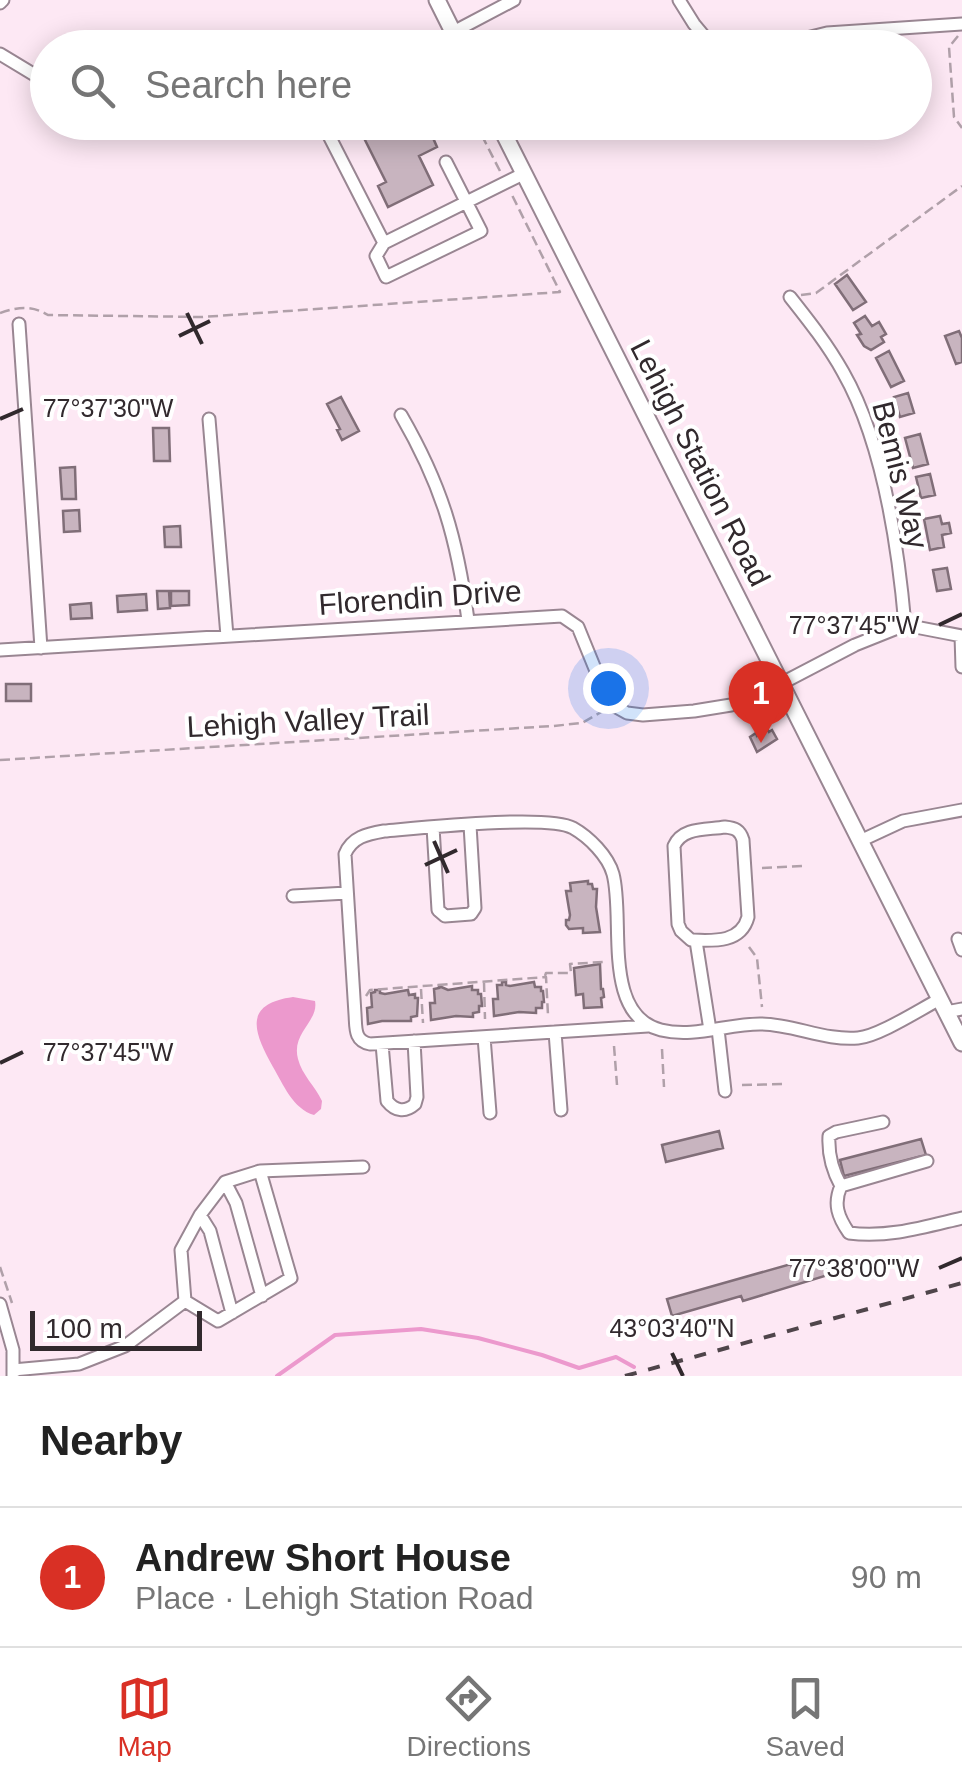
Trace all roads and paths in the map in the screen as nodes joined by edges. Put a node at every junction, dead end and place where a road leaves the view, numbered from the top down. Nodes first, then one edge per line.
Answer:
1 (437, 0) edge
2 (514, 0) edge
3 (679, 0) edge
4 (962, 28) edge
5 (452, 30) edge
6 (454, 30) edge
7 (699, 30) edge
8 (908, 30) edge
9 (0, 54) edge
10 (30, 72) edge
11 (962, 128) edge
12 (331, 140) edge
13 (484, 140) edge
14 (507, 140) edge
15 (446, 162) dead end
16 (523, 174) junction
17 (506, 183) junction
18 (962, 186) edge
19 (466, 202) junction
20 (384, 243) junction
21 (790, 297) joint
22 (0, 313) edge
23 (19, 324) dead end
24 (401, 415) dead end
25 (209, 418) dead end
26 (468, 620) junction
27 (905, 625) junction
28 (227, 636) junction
29 (961, 636) edge
30 (41, 648) junction
31 (0, 650) edge
32 (962, 668) edge
33 (780, 683) junction
34 (613, 706) junction
35 (0, 760) edge
36 (962, 810) edge
37 (470, 825) junction
38 (433, 827) junction
39 (860, 841) junction
40 (804, 866) dead end
41 (762, 868) dead end
42 (346, 893) junction
43 (293, 896) dead end
44 (696, 940) junction
45 (749, 947) dead end
46 (603, 962) dead end
47 (545, 978) junction
48 (484, 982) junction
49 (421, 986) junction
50 (762, 1007) dead end
51 (950, 1007) edge
52 (355, 1014) junction
53 (548, 1015) dead end
54 (485, 1019) dead end
55 (423, 1023) dead end
56 (648, 1026) junction
57 (714, 1029) junction
58 (555, 1032) junction
59 (484, 1037) junction
60 (414, 1042) junction
61 (962, 1042) edge
62 (382, 1044) junction
63 (614, 1046) dead end
64 (662, 1049) dead end
65 (784, 1084) dead end
66 (617, 1085) dead end
67 (742, 1086) dead end
68 (664, 1087) dead end
69 (724, 1092) dead end
70 (561, 1110) dead end
71 (490, 1113) dead end
72 (883, 1122) dead end
73 (927, 1160) dead end
74 (364, 1167) dead end
75 (260, 1171) junction
76 (226, 1182) junction
77 (841, 1186) junction
78 (200, 1216) junction
79 (962, 1218) edge
80 (262, 1296) junction
81 (186, 1301) junction
82 (0, 1304) edge
83 (232, 1313) junction
84 (13, 1373) edge

1 - 5 main road
2 - 6 street
3 - 7 street
4 - 8 street
4 - 11 path
9 - 10 street
12 - 20 street
13 - 17 path
14 - 16 main road, Lehigh Station Road
15 - 19 street
16 - 17 street
16 - 33 main road, Lehigh Station Road
17 - 19 street
17 - 22 path
18 - 21 path
19 - 20 street
19 - 20 street
21 - 27 street, Bemis Way
23 - 30 street
24 - 26 street
25 - 28 street
26 - 28 street, Florendin Drive
26 - 34 street, Florendin Drive
27 - 29 street
27 - 33 street
28 - 30 street, Florendin Drive
29 - 32 street
30 - 31 street, Florendin Drive
33 - 34 street
33 - 39 main road, Lehigh Station Road
34 - 35 path, Lehigh Valley Trail
36 - 39 street
37 - 38 street
37 - 38 street
37 - 56 street
38 - 42 street
39 - 51 main road, Lehigh Station Road
40 - 41 path
42 - 43 street
42 - 52 street
44 - 44 street
44 - 57 street
45 - 50 path
46 - 47 path
47 - 48 path
47 - 53 path
48 - 49 path
48 - 54 path
49 - 52 path
49 - 55 path
51 - 57 street
51 - 61 main road, Lehigh Station Road
52 - 62 street
56 - 57 street
56 - 58 street
57 - 69 street
58 - 59 street
58 - 70 street
59 - 60 street
59 - 71 street
60 - 62 street
60 - 62 street
63 - 66 path
64 - 68 path
65 - 67 path
72 - 77 street
73 - 77 street
74 - 75 street
75 - 76 street
75 - 80 street
76 - 78 street
76 - 80 street
77 - 79 street
78 - 81 street
78 - 83 street
80 - 83 street
81 - 83 street
81 - 84 street
82 - 84 street

